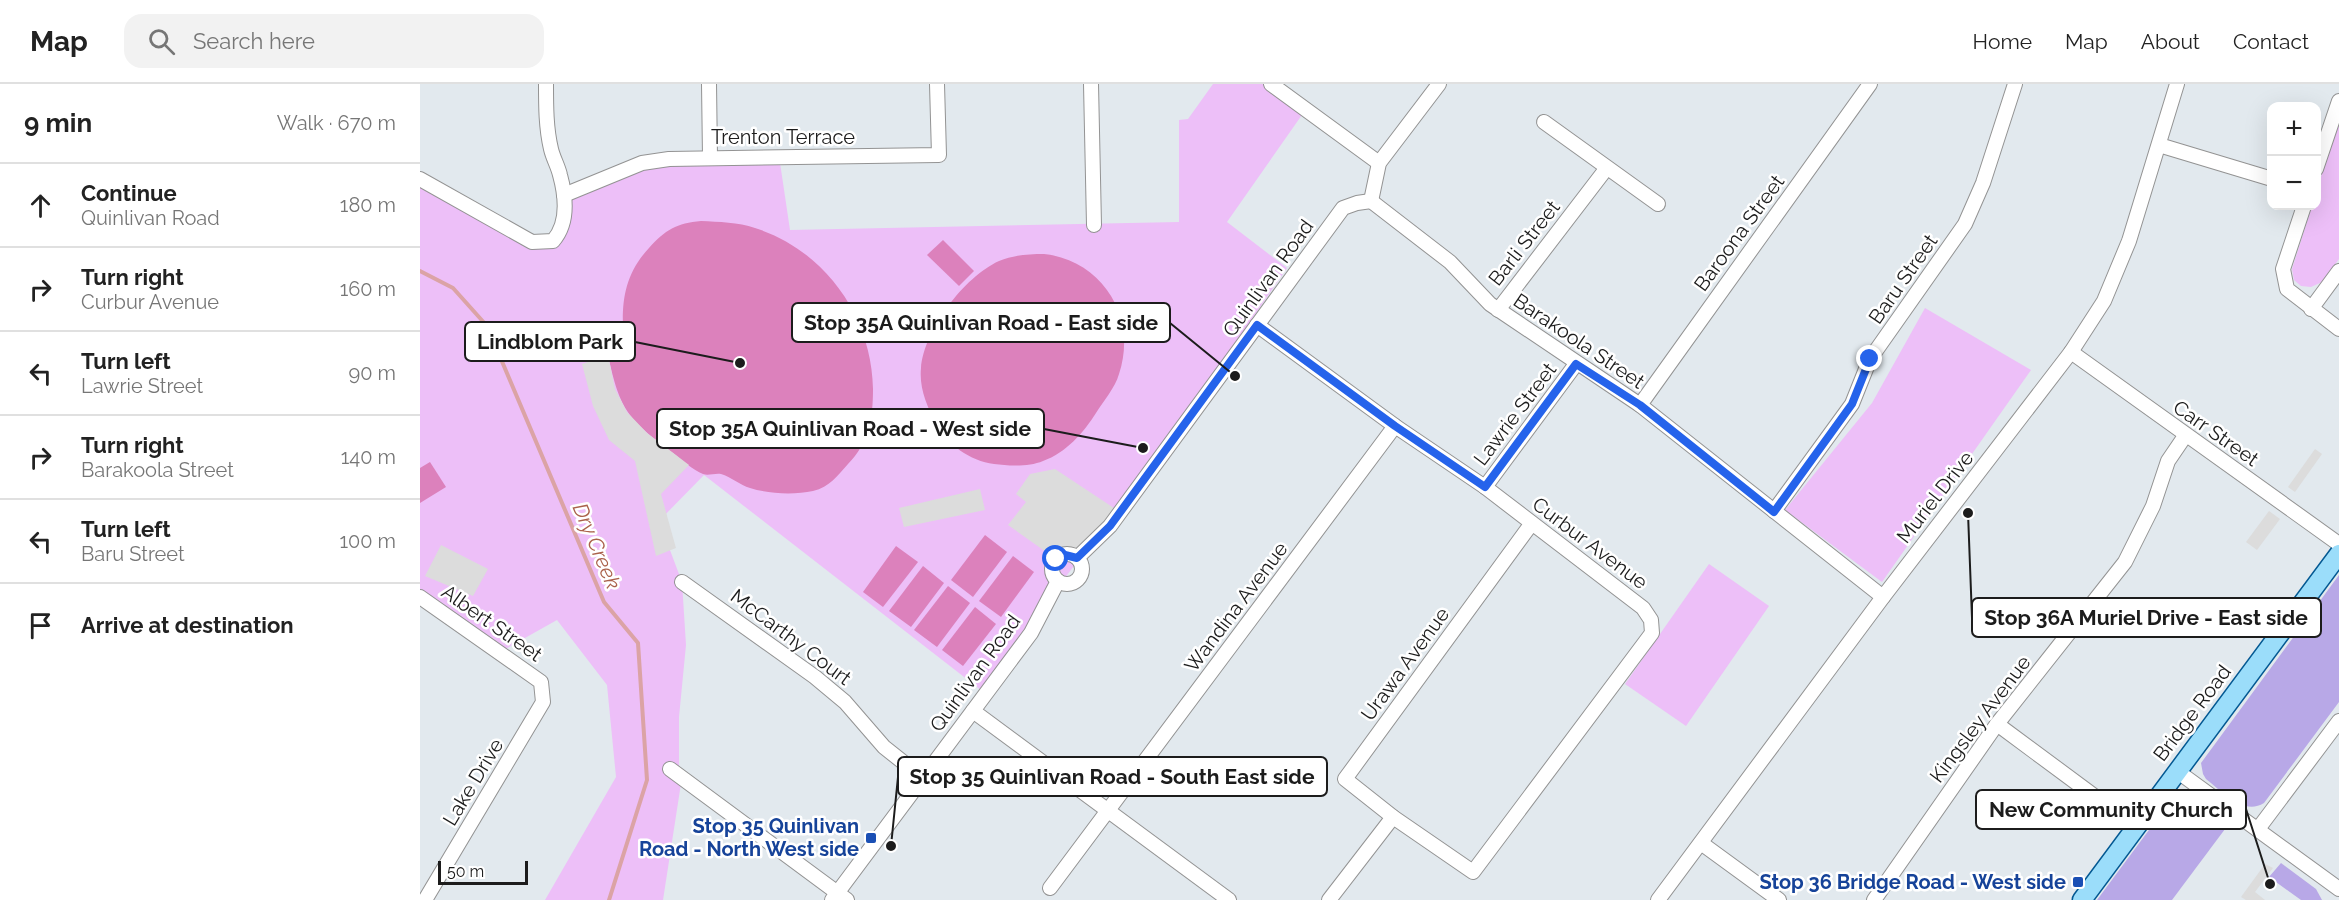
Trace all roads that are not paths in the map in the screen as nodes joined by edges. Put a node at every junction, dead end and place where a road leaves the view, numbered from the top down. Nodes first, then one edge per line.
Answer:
1 (546, 84) edge
2 (709, 84) edge
3 (937, 84) edge
4 (1090, 84) edge
5 (1271, 84) edge
6 (1439, 84) edge
7 (1870, 84) edge
8 (2015, 84) edge
9 (2177, 84) edge
10 (2339, 101) edge
11 (1544, 123) dead end
12 (2159, 145) junction
13 (2320, 156) edge
14 (710, 157) junction
15 (1379, 163) junction
16 (1606, 169) junction
17 (2267, 177) edge
18 (420, 179) edge
19 (564, 195) junction
20 (1371, 201) junction
21 (1658, 204) dead end
22 (2303, 210) edge
23 (1094, 225) dead end
24 (2339, 271) edge
25 (2311, 309) junction
26 (1498, 310) junction
27 (1257, 325) junction
28 (2339, 329) edge
29 (2071, 352) junction
30 (1576, 364) junction
31 (1640, 405) junction
32 (1395, 426) junction
33 (2185, 436) junction
34 (1485, 487) junction
35 (1774, 512) junction
36 (1532, 523) junction
37 (2339, 544) edge
38 (2339, 554) edge
39 (1077, 558) junction
40 (1058, 581) junction
41 (682, 582) dead end
42 (420, 597) edge
43 (1883, 597) junction
44 (541, 682) joint
45 (973, 711) junction
46 (2339, 721) edge
47 (1997, 724) junction
48 (670, 769) dead end
49 (2177, 771) junction
50 (923, 778) junction
51 (1108, 811) junction
52 (1393, 817) junction
53 (2136, 827) junction
54 (2258, 829) junction
55 (1701, 843) junction
56 (1050, 888) dead end
57 (2339, 889) edge
58 (839, 898) edge
59 (425, 900) edge
60 (1229, 900) edge
61 (1329, 900) edge
62 (1658, 900) edge
63 (1779, 900) edge
64 (1874, 900) edge
65 (2082, 900) edge

1 - 19 street
2 - 14 street
3 - 14 street, Trenton Terrace
4 - 23 street
5 - 15 street
6 - 15 street
7 - 31 street, Baroona Street
8 - 35 street, Baru Street
9 - 12 street, Muriel Drive
10 - 13 street
11 - 16 street
12 - 17 street
12 - 29 street, Muriel Drive
14 - 19 street, Trenton Terrace
15 - 20 street
16 - 21 street
16 - 26 street, Barli Street
18 - 19 street
20 - 26 street, Barakoola Street
20 - 27 street, Quinlivan Road
22 - 25 street
24 - 25 street
25 - 28 street
26 - 30 street, Barakoola Street
27 - 32 street, Curbur Avenue
27 - 39 street, Quinlivan Road
29 - 33 street, Carr Street
29 - 43 street, Muriel Drive
30 - 31 street, Barakoola Street
30 - 34 street, Lawrie Street
31 - 35 street, Barakoola Street
32 - 34 street, Curbur Avenue
32 - 51 street, Wandina Avenue
33 - 37 street, Carr Street
33 - 47 street, Kingsley Avenue
34 - 36 street, Curbur Avenue
35 - 43 street, Barakoola Street
36 - 52 street, Urawa Avenue
36 - 52 street, Curbur Avenue
38 - 49 main road, Bridge Road
39 - 40 street
39 - 40 street
40 - 45 street, Quinlivan Road
41 - 50 street, McCarthy Court
42 - 44 street, Albert Street
43 - 55 street, Muriel Drive
44 - 59 street, Lake Drive
45 - 50 street, Quinlivan Road
45 - 51 street
46 - 54 street
47 - 53 street
47 - 64 street, Kingsley Avenue
48 - 58 street
49 - 53 main road, Bridge Road
49 - 54 street
50 - 58 street, Quinlivan Road
51 - 56 street, Wandina Avenue
51 - 60 street
52 - 61 street
53 - 65 main road, Bridge Road
54 - 57 street
55 - 62 street, Muriel Drive
55 - 63 street

